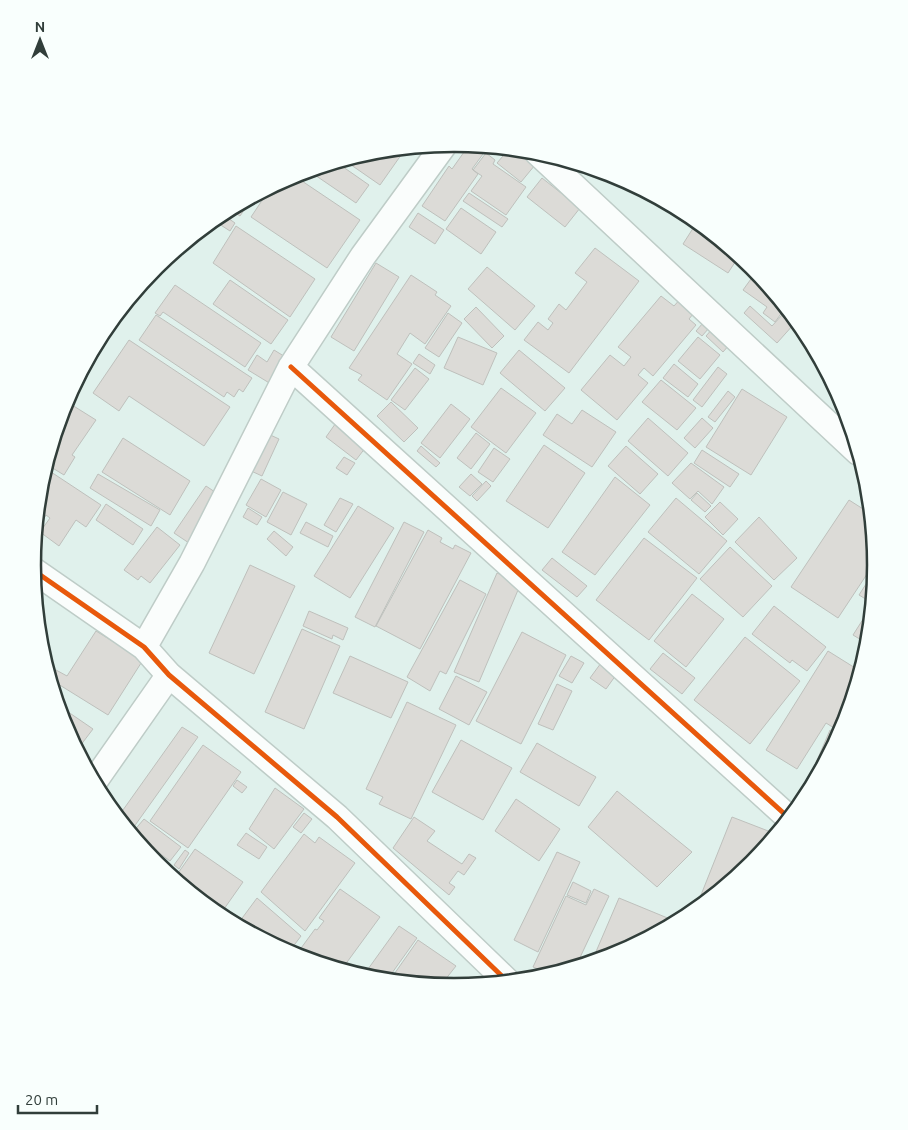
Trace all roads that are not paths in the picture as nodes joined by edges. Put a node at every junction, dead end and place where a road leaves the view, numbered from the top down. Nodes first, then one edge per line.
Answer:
1 (438, 153) edge
2 (549, 163) edge
3 (292, 367) junction
4 (848, 443) edge
5 (41, 576) edge
6 (144, 647) junction
7 (169, 675) junction
8 (99, 775) edge
9 (783, 813) edge
10 (501, 975) edge

1 - 3 street
2 - 4 street
3 - 6 street
3 - 9 street
5 - 6 street
6 - 7 street
7 - 8 street
7 - 10 street

